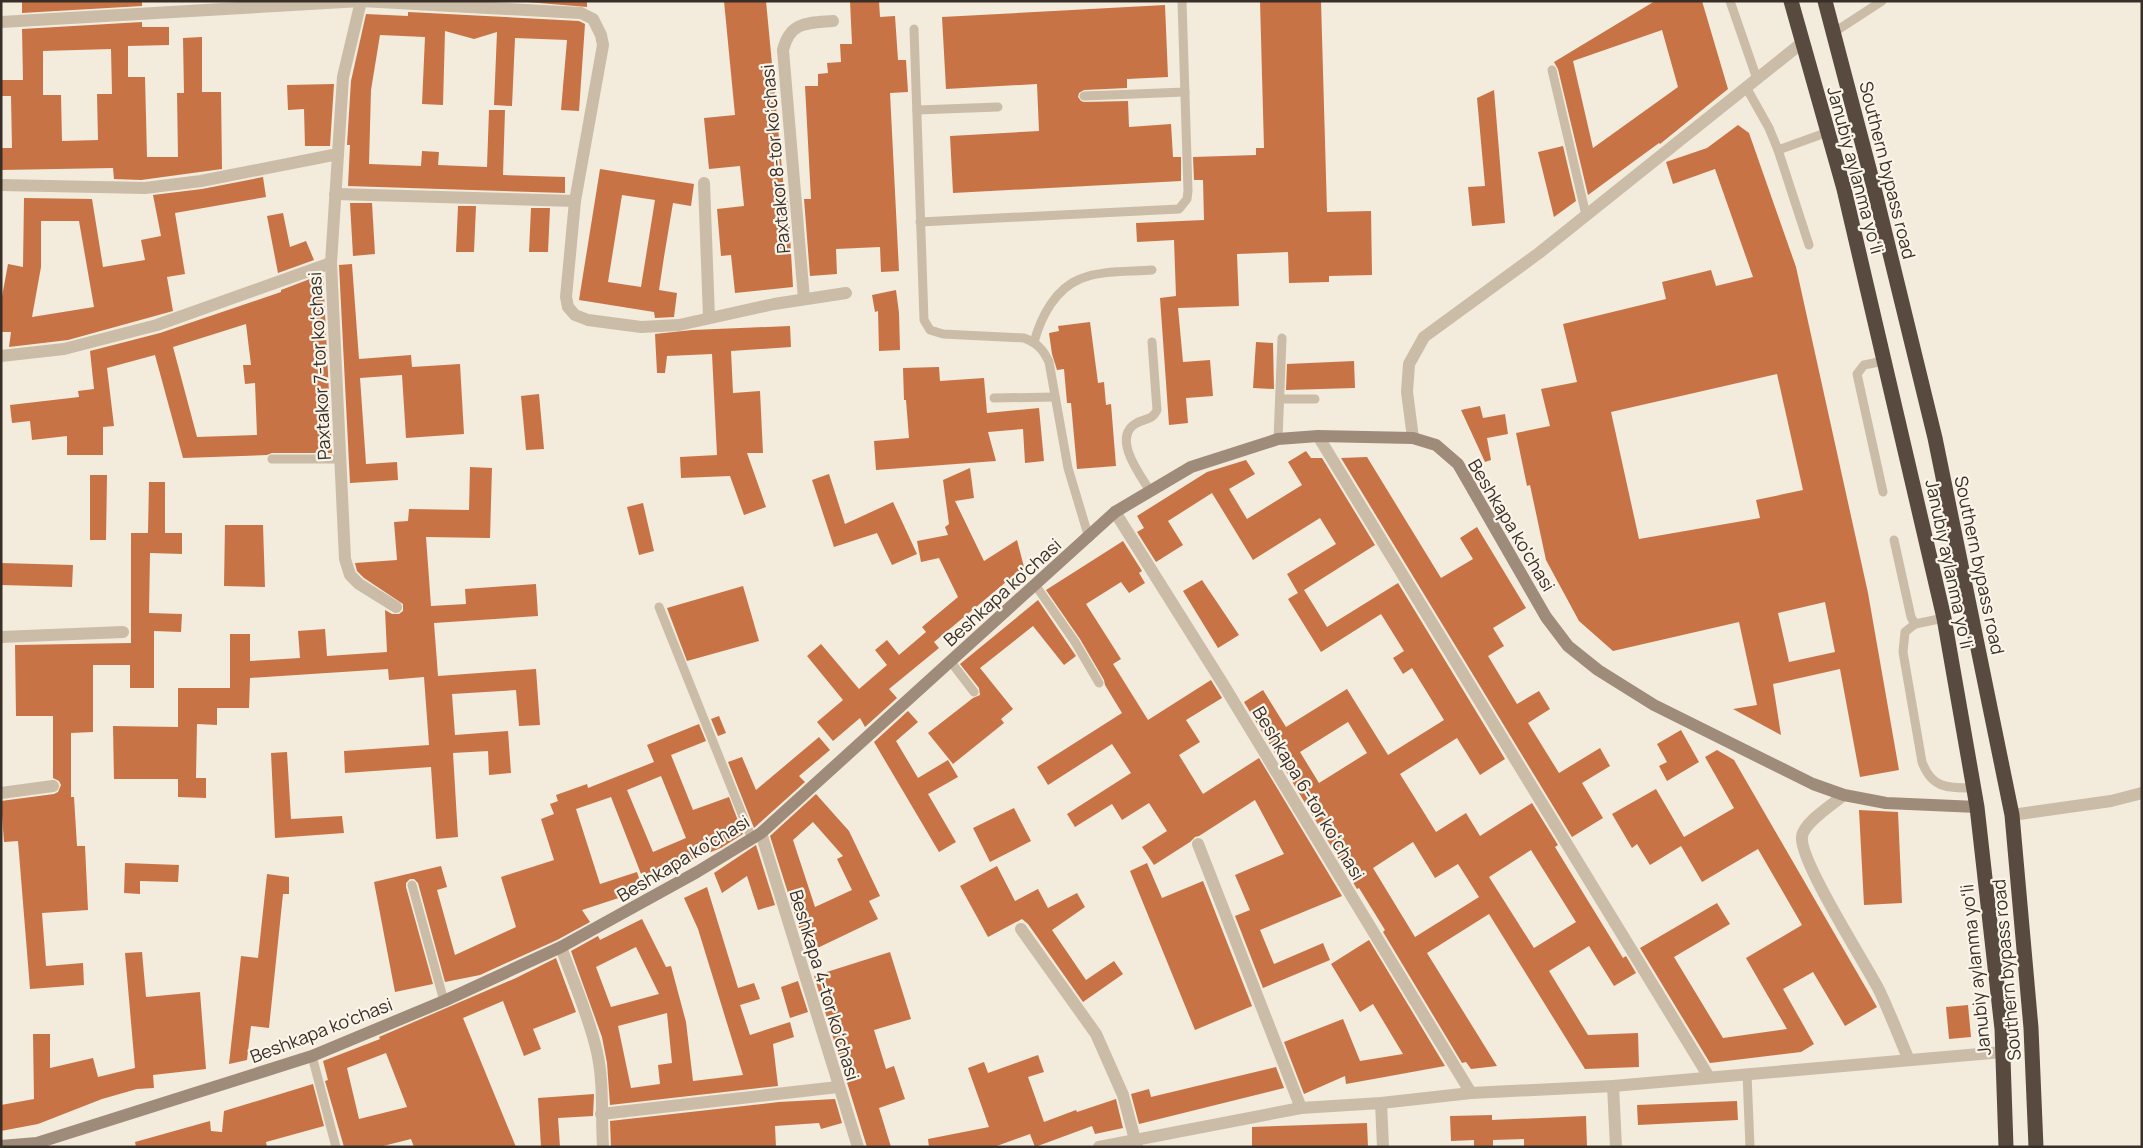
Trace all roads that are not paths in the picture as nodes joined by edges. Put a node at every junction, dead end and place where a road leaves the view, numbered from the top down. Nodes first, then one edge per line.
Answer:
1 (360, 1) edge
2 (1182, 1) edge
3 (1730, 1) edge
4 (1791, 1) edge
5 (1825, 1) edge
6 (1882, 1) edge
7 (833, 21) dead end
8 (1, 22) edge
9 (914, 29) dead end
10 (1833, 33) junction
11 (1803, 42) junction
12 (1552, 70) dead end
13 (1757, 79) junction
14 (1746, 88) junction
15 (1185, 92) junction
16 (1084, 96) dead end
17 (998, 107) dead end
18 (917, 110) junction
19 (1828, 132) junction
20 (1778, 150) junction
21 (338, 154) junction
22 (704, 183) dead end
23 (1, 185) edge
24 (335, 194) junction
25 (575, 201) junction
26 (1586, 215) junction
27 (920, 222) junction
28 (1809, 245) dead end
29 (331, 263) junction
30 (1152, 270) dead end
31 (846, 293) dead end
32 (804, 299) junction
33 (709, 317) junction
34 (1282, 338) dead end
35 (1034, 342) junction
36 (1152, 342) dead end
37 (1, 356) edge
38 (1884, 361) junction
39 (1055, 397) junction
40 (994, 398) dead end
41 (1280, 399) junction
42 (1315, 399) dead end
43 (1318, 436) junction
44 (1413, 438) junction
45 (1278, 439) junction
46 (272, 459) dead end
47 (341, 459) junction
48 (1150, 491) junction
49 (1883, 492) dead end
50 (1115, 512) junction
51 (1089, 538) junction
52 (1894, 540) dead end
53 (1036, 586) junction
54 (396, 607) dead end
55 (659, 607) dead end
56 (1944, 618) junction
57 (1915, 624) junction
58 (123, 632) dead end
59 (1, 637) edge
60 (951, 662) junction
61 (1099, 683) dead end
62 (974, 692) dead end
63 (53, 786) dead end
64 (1974, 788) junction
65 (1, 793) edge
66 (2142, 793) edge
67 (1844, 795) junction
68 (1977, 807) junction
69 (2012, 815) junction
70 (756, 836) junction
71 (1198, 844) dead end
72 (412, 885) dead end
73 (1021, 930) dead end
74 (561, 947) junction
75 (444, 1001) junction
76 (2003, 1052) junction
77 (312, 1056) junction
78 (1909, 1060) junction
79 (1747, 1074) junction
80 (1709, 1077) junction
81 (1613, 1086) junction
82 (838, 1087) junction
83 (1471, 1093) junction
84 (1381, 1103) junction
85 (1301, 1108) junction
86 (601, 1114) junction
87 (1136, 1143) edge
88 (1, 1146) edge
89 (336, 1147) edge
90 (603, 1147) edge
91 (858, 1147) edge
92 (1099, 1147) edge
93 (1383, 1147) edge
94 (1616, 1147) edge
95 (1750, 1147) edge
96 (2006, 1147) edge
97 (2036, 1147) edge

1 - 8 street
1 - 21 street
1 - 25 street
2 - 15 lane
3 - 13 lane
4 - 11 highway, Janubiy aylanma yoʻli
5 - 10 highway, Southern bypass road
6 - 10 lane
7 - 32 street, Paxtakor 8-tor koʻchasi
9 - 18 lane
10 - 69 highway, Southern bypass road
11 - 13 street
11 - 19 highway, Janubiy aylanma yoʻli
12 - 26 lane
13 - 14 street
14 - 20 lane
14 - 26 street
15 - 16 lane
15 - 27 lane
17 - 18 lane
18 - 27 lane
19 - 20 lane
19 - 38 highway, Janubiy aylanma yoʻli
20 - 28 lane
21 - 23 street
21 - 24 street
22 - 33 street
24 - 25 street
24 - 29 street
25 - 33 street
26 - 44 street
27 - 35 lane
29 - 37 street, Paxtakor 7-tor koʻchasi
29 - 47 street, Paxtakor 7-tor koʻchasi
30 - 35 lane
31 - 32 street
32 - 33 street
34 - 41 lane
35 - 39 lane
36 - 48 lane
38 - 49 lane
38 - 56 highway, Janubiy aylanma yoʻli
39 - 40 lane
39 - 51 lane
41 - 42 lane
41 - 45 lane
43 - 44 street, Beshkapa ko'chasi
43 - 45 street, Beshkapa ko'chasi
43 - 80 street
44 - 67 street, Beshkapa ko'chasi
45 - 48 street, Beshkapa ko'chasi
46 - 47 lane
47 - 54 street, Paxtakor 7-tor koʻchasi
48 - 50 street, Beshkapa ko'chasi
50 - 51 street, Beshkapa ko'chasi
50 - 83 street, Beshkapa 6-tor koʻchasi
51 - 53 street, Beshkapa ko'chasi
52 - 57 lane
53 - 60 street, Beshkapa ko'chasi
53 - 61 lane
55 - 70 lane
56 - 57 lane
56 - 64 highway, Janubiy aylanma yoʻli
57 - 64 lane
58 - 59 street
60 - 62 lane
60 - 70 street, Beshkapa ko'chasi
63 - 65 street
64 - 68 highway, Janubiy aylanma yoʻli
66 - 69 street
67 - 68 street, Beshkapa ko'chasi
67 - 78 street
68 - 76 highway, Janubiy aylanma yoʻli
69 - 97 highway, Southern bypass road
70 - 74 street, Beshkapa ko'chasi
70 - 82 street, Beshkapa 4-tor koʻchasi
71 - 85 street
72 - 75 lane
73 - 87 street
74 - 75 street, Beshkapa ko'chasi
74 - 86 street
75 - 77 street, Beshkapa ko'chasi
76 - 78 street
76 - 96 highway, Janubiy aylanma yoʻli
77 - 88 street, Beshkapa ko'chasi
77 - 89 lane
78 - 79 street
79 - 80 street
79 - 95 lane
80 - 81 street
81 - 83 street
81 - 94 street
82 - 86 street
82 - 91 street, Beshkapa 4-tor koʻchasi
83 - 84 street
84 - 85 street
84 - 93 street
85 - 87 street
86 - 90 street
87 - 92 street

